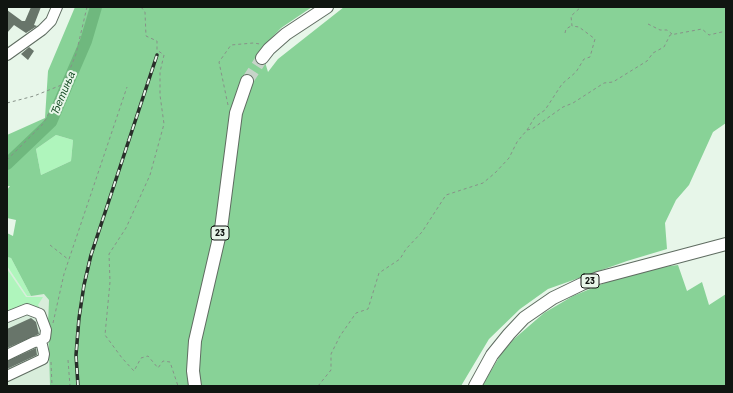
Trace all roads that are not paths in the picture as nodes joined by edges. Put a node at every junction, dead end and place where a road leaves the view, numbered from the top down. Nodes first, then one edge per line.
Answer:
1 (57, 7) edge
2 (327, 7) edge
3 (7, 55) edge
4 (262, 58) tunnel mouth
5 (247, 80) tunnel mouth
6 (726, 244) edge
7 (7, 317) edge
8 (39, 342) junction
9 (7, 355) edge
10 (7, 376) edge
11 (195, 386) edge
12 (475, 386) edge

1 - 3 street
2 - 4 main road
5 - 11 main road, 23
6 - 12 main road, 23
7 - 8 street
8 - 9 street
8 - 10 street

